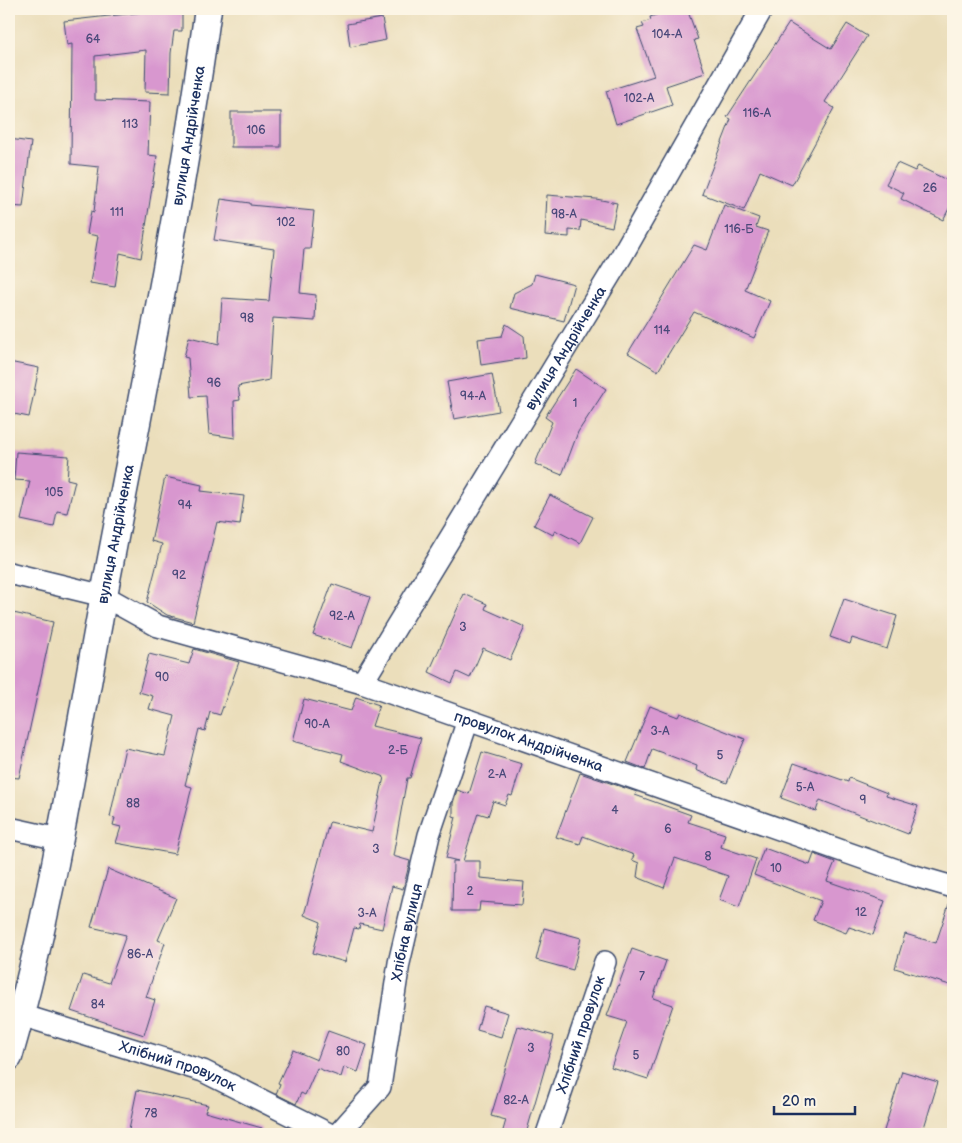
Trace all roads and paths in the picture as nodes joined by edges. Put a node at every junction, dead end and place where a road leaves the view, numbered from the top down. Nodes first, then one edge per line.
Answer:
1 (208, 9) edge
2 (762, 9) edge
3 (9, 573) edge
4 (104, 596) junction
5 (362, 684) junction
6 (468, 720) junction
7 (9, 828) edge
8 (59, 839) junction
9 (953, 887) edge
10 (604, 962) dead end
11 (21, 1014) junction
12 (9, 1057) edge
13 (329, 1134) edge
14 (338, 1134) edge
15 (547, 1134) edge

1 - 4 street, вулиця Андрійченка
2 - 5 street, вулиця Андрійченка
3 - 4 street, провулок Андрійченка
4 - 5 street, провулок Андрійченка
4 - 8 street, вулиця Андрійченка
5 - 6 street, провулок Андрійченка
6 - 9 street, провулок Андрійченка
6 - 14 street, Хлібна вулиця
7 - 8 street
8 - 11 street, вулиця Андрійченка
10 - 15 street, Хлібний провулок
11 - 12 street, вулиця Андрійченка
11 - 13 street, Хлібний провулок

